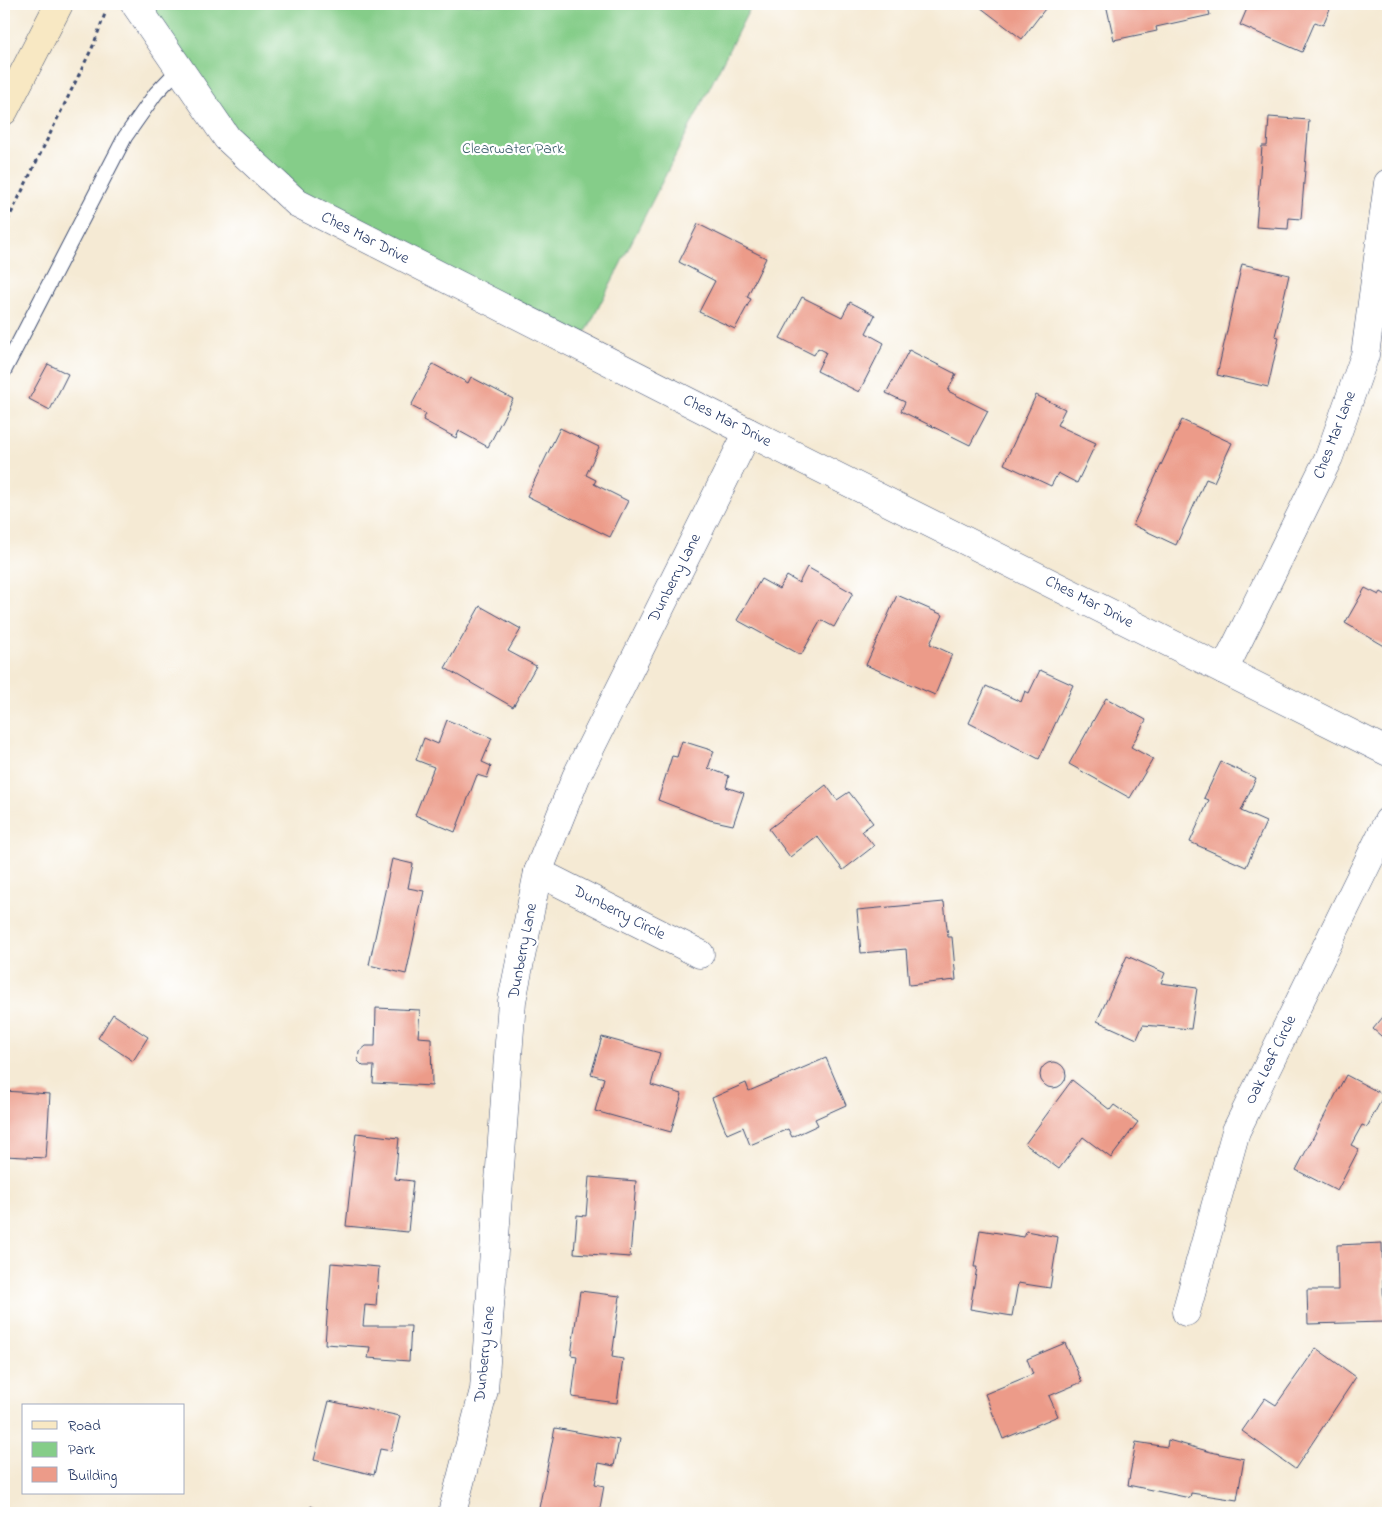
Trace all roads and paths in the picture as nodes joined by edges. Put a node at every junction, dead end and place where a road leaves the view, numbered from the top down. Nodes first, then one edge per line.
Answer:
1 (59, 4) edge
2 (108, 4) edge
3 (135, 4) edge
4 (180, 68) junction
5 (4, 111) edge
6 (1388, 183) edge
7 (4, 228) edge
8 (4, 371) edge
9 (748, 432) junction
10 (1224, 670) junction
11 (1388, 752) edge
12 (1388, 821) edge
13 (538, 872) junction
14 (700, 954) dead end
15 (1186, 1312) dead end
16 (452, 1513) edge

1 - 5 main road
2 - 7 path
3 - 4 street, Ches Mar Drive
4 - 8 lane
4 - 9 street, Ches Mar Drive
6 - 10 street, Ches Mar Lane
9 - 10 street, Ches Mar Drive
9 - 13 street, Dunberry Lane
10 - 11 street, Ches Mar Drive
12 - 15 street, Oak Leaf Circle
13 - 14 street, Dunberry Circle
13 - 16 street, Dunberry Lane

